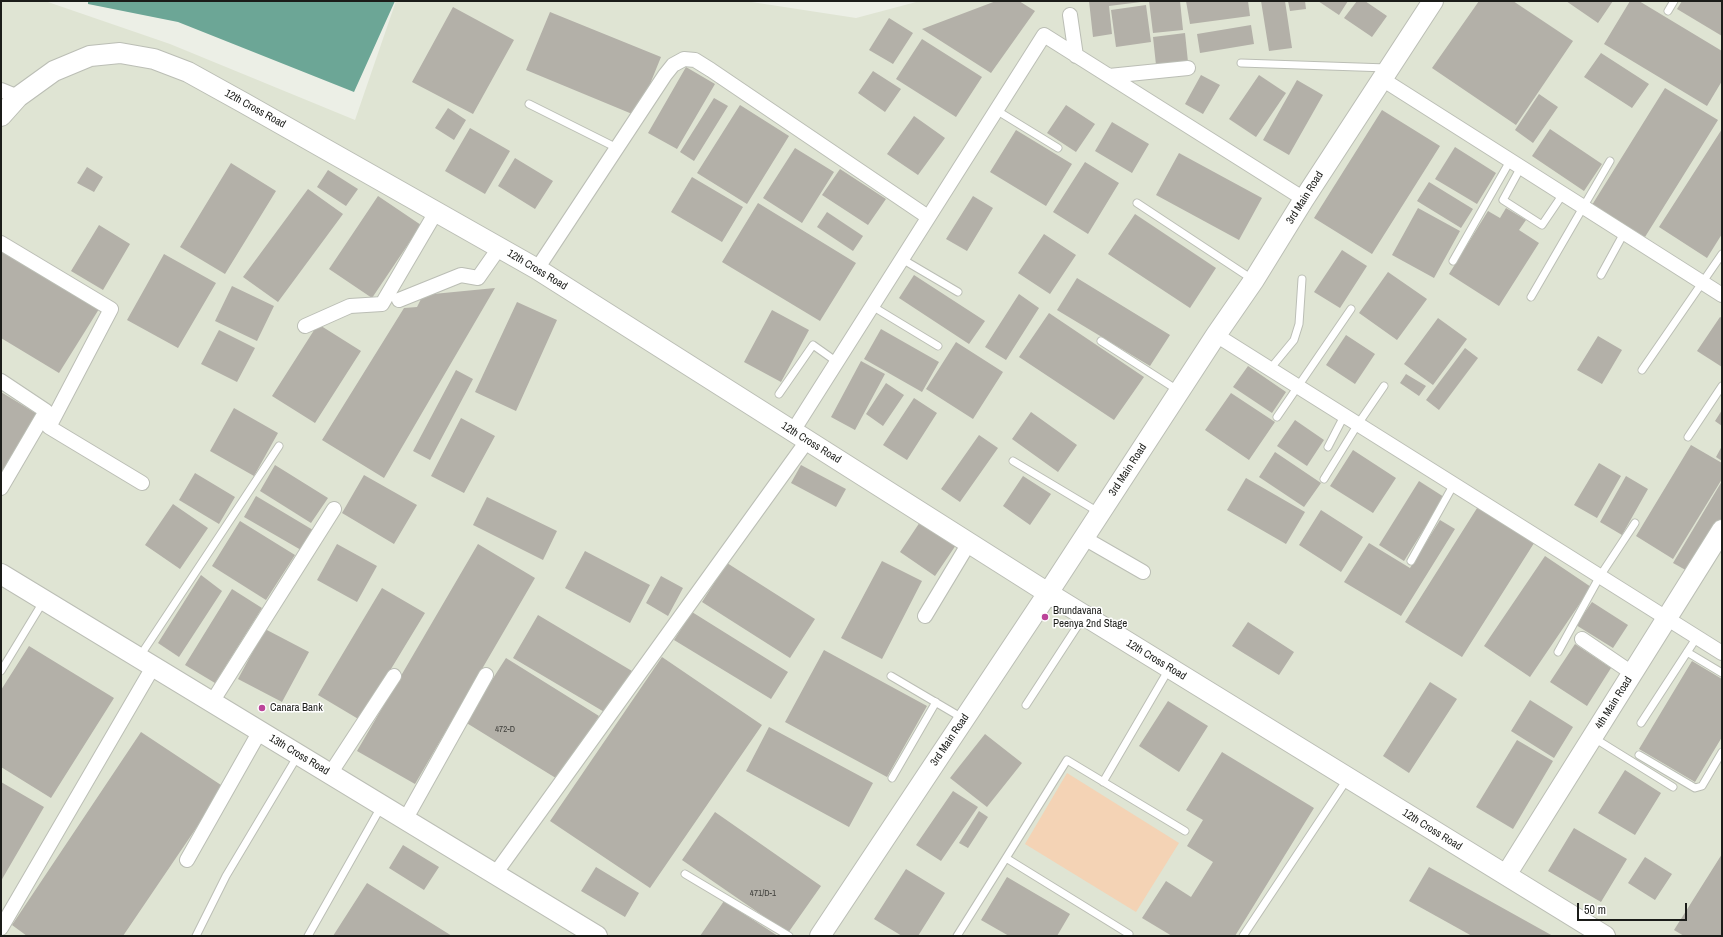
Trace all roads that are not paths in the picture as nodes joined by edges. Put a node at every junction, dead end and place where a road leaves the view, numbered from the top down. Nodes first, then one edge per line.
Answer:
1 (1433, 1) edge
2 (1674, 1) edge
3 (1668, 11) dead end
4 (1070, 15) dead end
5 (1076, 56) junction
6 (1241, 63) dead end
7 (1188, 68) dead end
8 (1386, 74) junction
9 (1109, 76) junction
10 (10, 94) edge
11 (529, 104) dead end
12 (996, 110) junction
13 (1, 116) edge
14 (617, 148) junction
15 (1058, 148) dead end
16 (1610, 161) dead end
17 (1516, 164) junction
18 (1563, 194) junction
19 (1304, 199) junction
20 (1137, 203) dead end
21 (1583, 207) junction
22 (436, 212) junction
23 (928, 217) junction
24 (1624, 233) junction
25 (1, 243) edge
26 (499, 248) junction
27 (1722, 254) edge
28 (902, 259) junction
29 (1453, 261) dead end
30 (537, 269) junction
31 (1601, 275) dead end
32 (1302, 279) dead end
33 (1254, 280) junction
34 (1703, 283) junction
35 (958, 292) dead end
36 (1722, 295) edge
37 (1531, 297) dead end
38 (399, 300) dead end
39 (872, 306) junction
40 (1351, 309) dead end
41 (305, 326) dead end
42 (1216, 335) junction
43 (1101, 341) dead end
44 (938, 346) dead end
45 (836, 362) junction
46 (1270, 369) junction
47 (1642, 370) dead end
48 (1, 381) edge
49 (1384, 386) dead end
50 (1722, 386) edge
51 (1298, 387) junction
52 (1179, 391) junction
53 (779, 394) dead end
54 (1344, 416) junction
55 (1277, 417) dead end
56 (1358, 424) junction
57 (800, 436) junction
58 (1688, 437) dead end
59 (279, 446) dead end
60 (1328, 447) dead end
61 (1013, 462) dead end
62 (1324, 479) dead end
63 (142, 483) dead end
64 (1454, 484) junction
65 (1, 488) edge
66 (334, 509) dead end
67 (1100, 513) junction
68 (1635, 523) dead end
69 (1722, 530) edge
70 (1084, 538) junction
71 (969, 543) junction
72 (1411, 561) dead end
73 (1143, 572) dead end
74 (1, 574) edge
75 (1600, 576) junction
76 (1048, 593) junction
77 (44, 600) junction
78 (925, 616) dead end
79 (1084, 616) junction
80 (1667, 618) junction
81 (1696, 637) junction
82 (1582, 639) dead end
83 (1558, 652) dead end
84 (1686, 652) junction
85 (1722, 653) edge
86 (146, 662) junction
87 (1170, 668) junction
88 (1, 671) edge
89 (1632, 673) junction
90 (1722, 673) edge
91 (486, 675) dead end
92 (394, 676) dead end
93 (891, 676) dead end
94 (212, 702) junction
95 (936, 702) junction
96 (1026, 705) dead end
97 (964, 719) junction
98 (1641, 723) dead end
99 (260, 731) junction
100 (1592, 737) junction
101 (1722, 752) edge
102 (299, 755) junction
103 (1639, 755) dead end
104 (330, 774) junction
105 (892, 778) dead end
106 (1348, 778) junction
107 (1103, 782) junction
108 (1673, 787) dead end
109 (382, 805) junction
110 (406, 820) junction
111 (1185, 831) dead end
112 (1006, 858) junction
113 (187, 860) dead end
114 (495, 874) junction
115 (685, 874) dead end
116 (1506, 875) junction
117 (1, 928) edge
118 (1129, 934) dead end
119 (1596, 934) edge
120 (196, 936) edge
121 (308, 936) edge
122 (597, 936) edge
123 (789, 936) edge
124 (820, 936) edge
125 (957, 936) edge
126 (1243, 936) edge

1 - 8 street, 3rd Main Road
2 - 3 lane
4 - 5 street
5 - 9 street
5 - 12 street
6 - 8 lane
7 - 9 street
8 - 17 street
8 - 19 street, 3rd Main Road
9 - 19 street
10 - 13 street, 12th Cross Road
10 - 22 street, 12th Cross Road
11 - 14 lane
12 - 15 lane
12 - 23 street
14 - 23 street
14 - 30 street
16 - 21 lane
17 - 18 street
17 - 18 lane
17 - 29 lane
18 - 21 street
19 - 33 street, 3rd Main Road
20 - 33 lane
21 - 24 street
21 - 37 lane
22 - 26 street, 12th Cross Road
22 - 41 street
23 - 28 street
24 - 31 lane
24 - 34 street
25 - 63 street
26 - 30 street, 12th Cross Road
26 - 38 street
27 - 34 lane
28 - 35 lane
28 - 39 street
30 - 57 street, 12th Cross Road
32 - 46 lane
33 - 42 street, 3rd Main Road
34 - 36 street
34 - 47 lane
39 - 44 lane
39 - 45 street
40 - 51 lane
42 - 46 street
42 - 52 street, 3rd Main Road
43 - 52 lane
45 - 53 lane
45 - 57 street
46 - 51 street
48 - 65 street
49 - 56 lane
50 - 58 lane
51 - 54 street
51 - 55 lane
52 - 67 street, 3rd Main Road
54 - 56 street
54 - 60 lane
56 - 62 lane
56 - 64 street
57 - 71 street, 12th Cross Road
57 - 114 street
59 - 86 lane
61 - 67 lane
64 - 72 lane
64 - 75 street
66 - 94 street
67 - 70 street, 3rd Main Road
68 - 75 lane
69 - 80 street, 4th Main Road
70 - 73 street
70 - 76 street, 3rd Main Road
71 - 76 street, 12th Cross Road
71 - 78 street
74 - 77 street, 13th Cross Road
75 - 80 street
75 - 83 lane
76 - 79 street, 12th Cross Road
76 - 97 street, 3rd Main Road
77 - 86 street, 13th Cross Road
77 - 88 lane
79 - 87 street, 12th Cross Road
79 - 96 lane
80 - 81 street
80 - 89 street, 4th Main Road
81 - 84 lane
81 - 85 street
82 - 89 street
84 - 90 lane
84 - 98 lane
86 - 94 street, 13th Cross Road
86 - 117 street
87 - 106 street, 12th Cross Road
87 - 107 lane
89 - 100 street, 4th Main Road
91 - 110 street
92 - 104 street
93 - 95 lane
94 - 99 street, 13th Cross Road
95 - 97 lane
95 - 105 lane
97 - 124 street, 3rd Main Road
99 - 102 street, 13th Cross Road
99 - 113 street
100 - 108 lane
100 - 116 street, 4th Main Road
101 - 103 lane
102 - 104 street, 13th Cross Road
102 - 120 lane
104 - 109 street, 13th Cross Road
106 - 116 street, 12th Cross Road
106 - 126 lane
107 - 111 lane
107 - 112 lane
109 - 110 street, 13th Cross Road
109 - 121 lane
110 - 114 street, 13th Cross Road
112 - 118 lane
112 - 125 lane
114 - 122 street, 13th Cross Road
115 - 123 lane
116 - 119 street, 12th Cross Road

